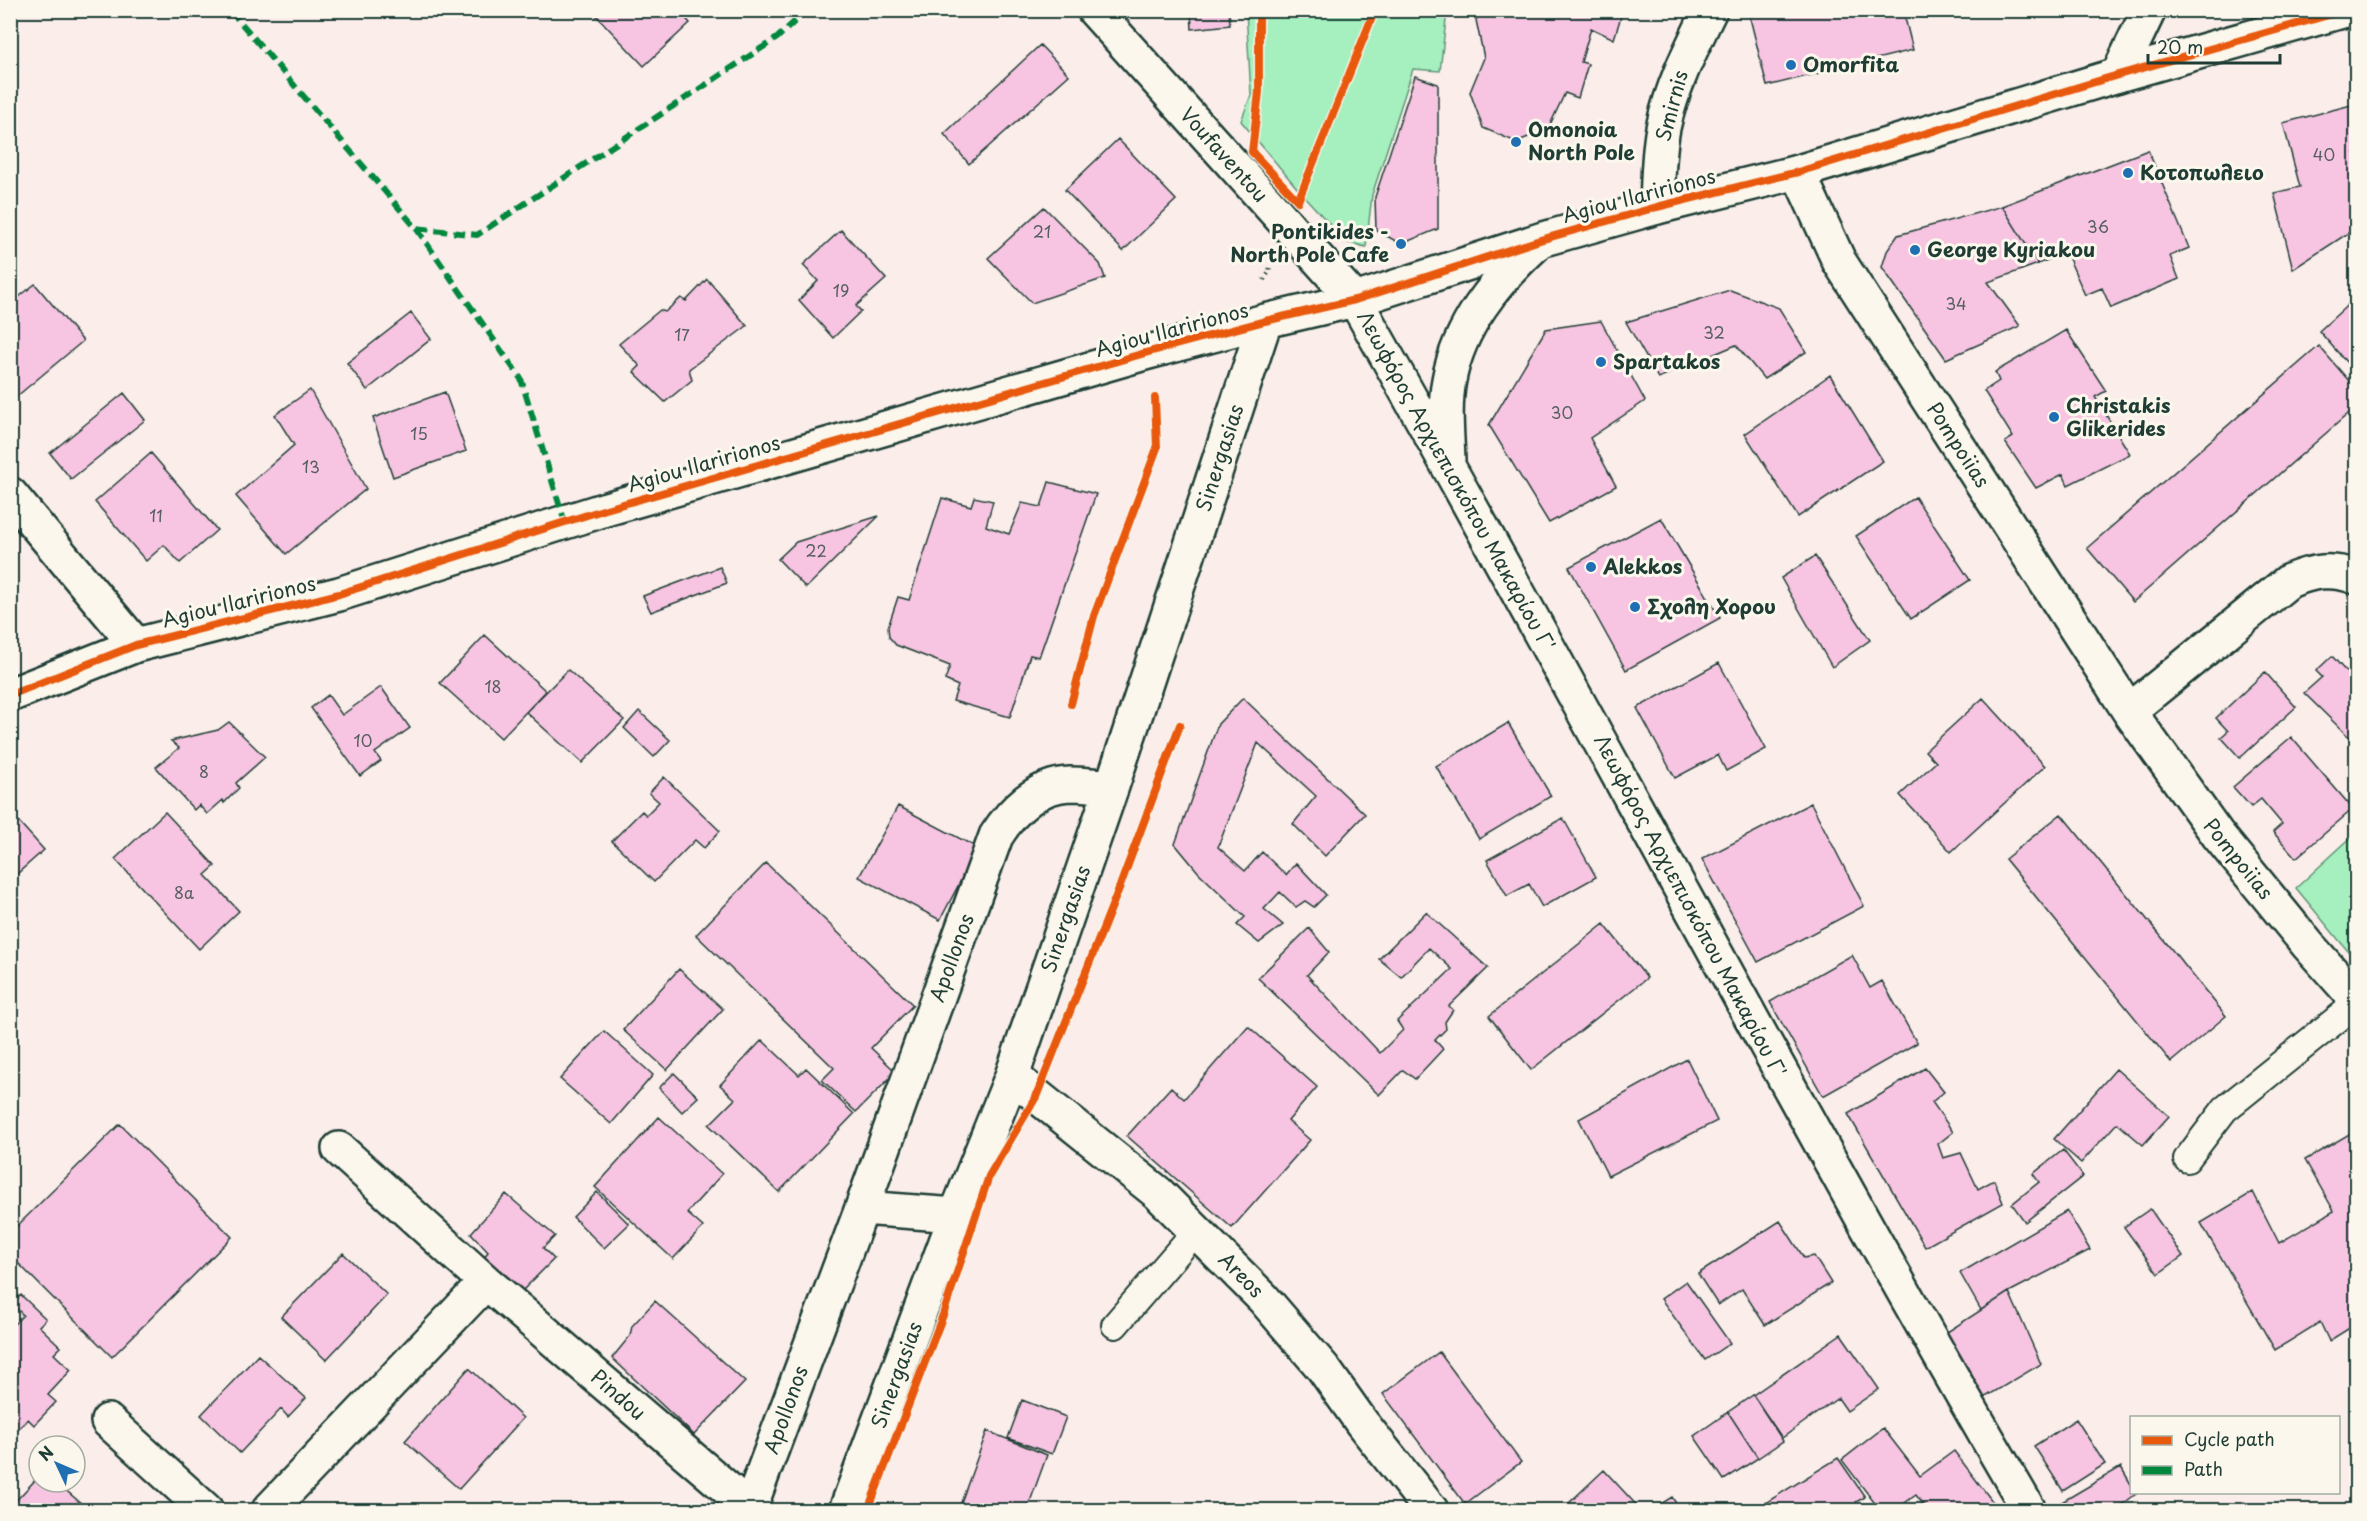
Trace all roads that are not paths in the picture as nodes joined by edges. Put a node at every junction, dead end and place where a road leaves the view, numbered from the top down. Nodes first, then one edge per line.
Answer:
1 (1710, 10) edge
2 (2149, 10) edge
3 (2346, 10) edge
4 (1095, 11) edge
5 (2118, 75) junction
6 (1798, 172) junction
7 (1657, 207) junction
8 (1540, 240) junction
9 (1355, 300) junction
10 (1265, 321) junction
11 (1448, 462) junction
12 (10, 494) edge
13 (2356, 577) edge
14 (136, 645) junction
15 (10, 695) edge
16 (2129, 711) junction
17 (1112, 786) junction
18 (2356, 999) edge
19 (2356, 1004) edge
20 (1012, 1076) junction
21 (339, 1149) dead end
22 (2187, 1159) dead end
23 (862, 1208) junction
24 (956, 1215) junction
25 (1197, 1230) junction
26 (486, 1282) junction
27 (1115, 1325) dead end
28 (108, 1421) dead end
29 (749, 1509) edge
30 (206, 1510) edge
31 (269, 1510) edge
32 (846, 1510) edge
33 (1431, 1510) edge
34 (2029, 1510) edge

1 - 7 street, Smirnis
2 - 5 street
3 - 5 street, Agiou Ilaririonos
4 - 9 street, Voufaventou
5 - 6 street, Agiou Ilaririonos
6 - 7 street, Agiou Ilaririonos
6 - 16 street, Pompoiias
7 - 8 street, Agiou Ilaririonos
8 - 9 street, Agiou Ilaririonos
8 - 11 street
9 - 10 street, Agiou Ilaririonos
9 - 11 street, Λεωφόρος Αρχιεπισκόπου Μακαρίου Γ'
10 - 14 street, Agiou Ilaririonos
10 - 17 street, Sinergasias
11 - 34 street, Λεωφόρος Αρχιεπισκόπου Μακαρίου Γ'
12 - 14 street
13 - 16 street
14 - 15 street, Agiou Ilaririonos
16 - 18 street, Pompoiias
17 - 20 street, Sinergasias
17 - 23 street, Apollonos
19 - 22 lane
20 - 24 street, Sinergasias
20 - 25 street, Areos
21 - 26 street, Pindou
23 - 24 street
23 - 29 street, Apollonos
24 - 32 street, Sinergasias
25 - 27 lane
25 - 33 street, Areos
26 - 29 street, Pindou
26 - 31 street
28 - 30 street

